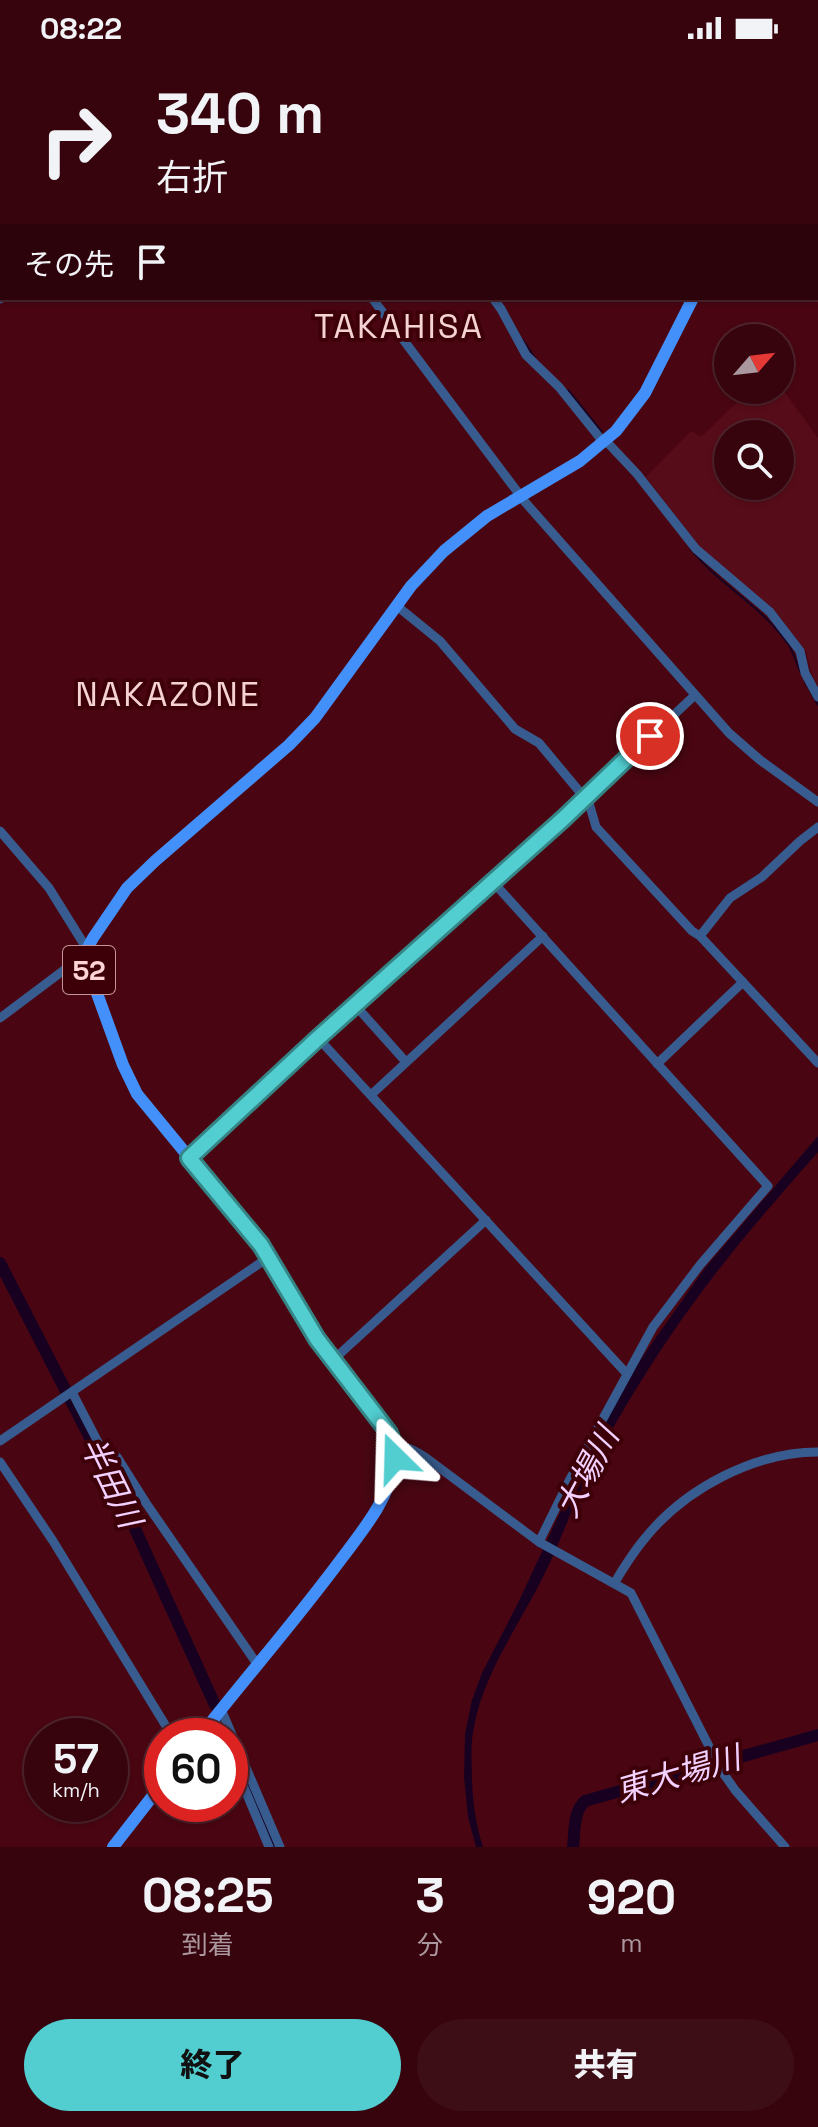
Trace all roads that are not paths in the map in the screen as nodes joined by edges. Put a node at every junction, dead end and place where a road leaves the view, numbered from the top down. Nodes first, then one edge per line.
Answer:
1 (374, 300) edge
2 (494, 300) edge
3 (692, 300) edge
4 (605, 442) junction
5 (521, 496) junction
6 (397, 606) junction
7 (695, 695) junction
8 (818, 697) edge
9 (585, 797) junction
10 (818, 802) edge
11 (818, 827) edge
12 (0, 831) edge
13 (493, 882) junction
14 (543, 936) junction
15 (700, 936) junction
16 (86, 953) junction
17 (743, 982) junction
18 (355, 1005) junction
19 (0, 1018) edge
20 (318, 1038) junction
21 (406, 1062) junction
22 (818, 1063) edge
23 (657, 1064) junction
24 (372, 1094) junction
25 (189, 1158) junction
26 (486, 1220) junction
27 (269, 1257) junction
28 (332, 1361) junction
29 (627, 1374) junction
30 (70, 1394) junction
31 (0, 1441) edge
32 (394, 1446) junction
33 (818, 1452) edge
34 (0, 1462) edge
35 (541, 1543) junction
36 (615, 1582) junction
37 (257, 1664) junction
38 (218, 1713) junction
39 (161, 1718) edge
40 (214, 1718) edge
41 (219, 1718) edge
42 (248, 1791) edge
43 (144, 1807) edge
44 (269, 1835) junction
45 (113, 1847) edge
46 (256, 1847) edge
47 (269, 1847) edge
48 (280, 1847) edge
49 (785, 1847) edge

1 - 5 street
2 - 4 street
3 - 4 main road, 52
4 - 5 main road, 52
4 - 8 street
5 - 6 main road, 52
5 - 7 street
6 - 9 street
6 - 16 main road, 52
7 - 9 street
7 - 10 street
9 - 13 street
9 - 15 street
11 - 15 street
12 - 16 street
13 - 14 street
13 - 18 street
14 - 21 street
14 - 23 street
15 - 17 street
16 - 19 street
16 - 25 main road, 52
17 - 22 street
17 - 23 street
18 - 20 street
18 - 21 street
20 - 24 street
20 - 25 street
21 - 24 street
23 - 29 street
24 - 26 street
25 - 27 main road, 52
26 - 28 street
26 - 29 street
27 - 28 main road, 52
27 - 30 street
28 - 32 main road, 52
29 - 35 street
30 - 31 street
30 - 37 street
32 - 35 street
32 - 37 main road
33 - 36 street
34 - 39 street
35 - 36 street
36 - 49 street
37 - 38 main road
38 - 40 main road
38 - 41 street
38 - 44 street
42 - 44 street
43 - 45 main road
44 - 46 street
44 - 47 street
44 - 48 street

